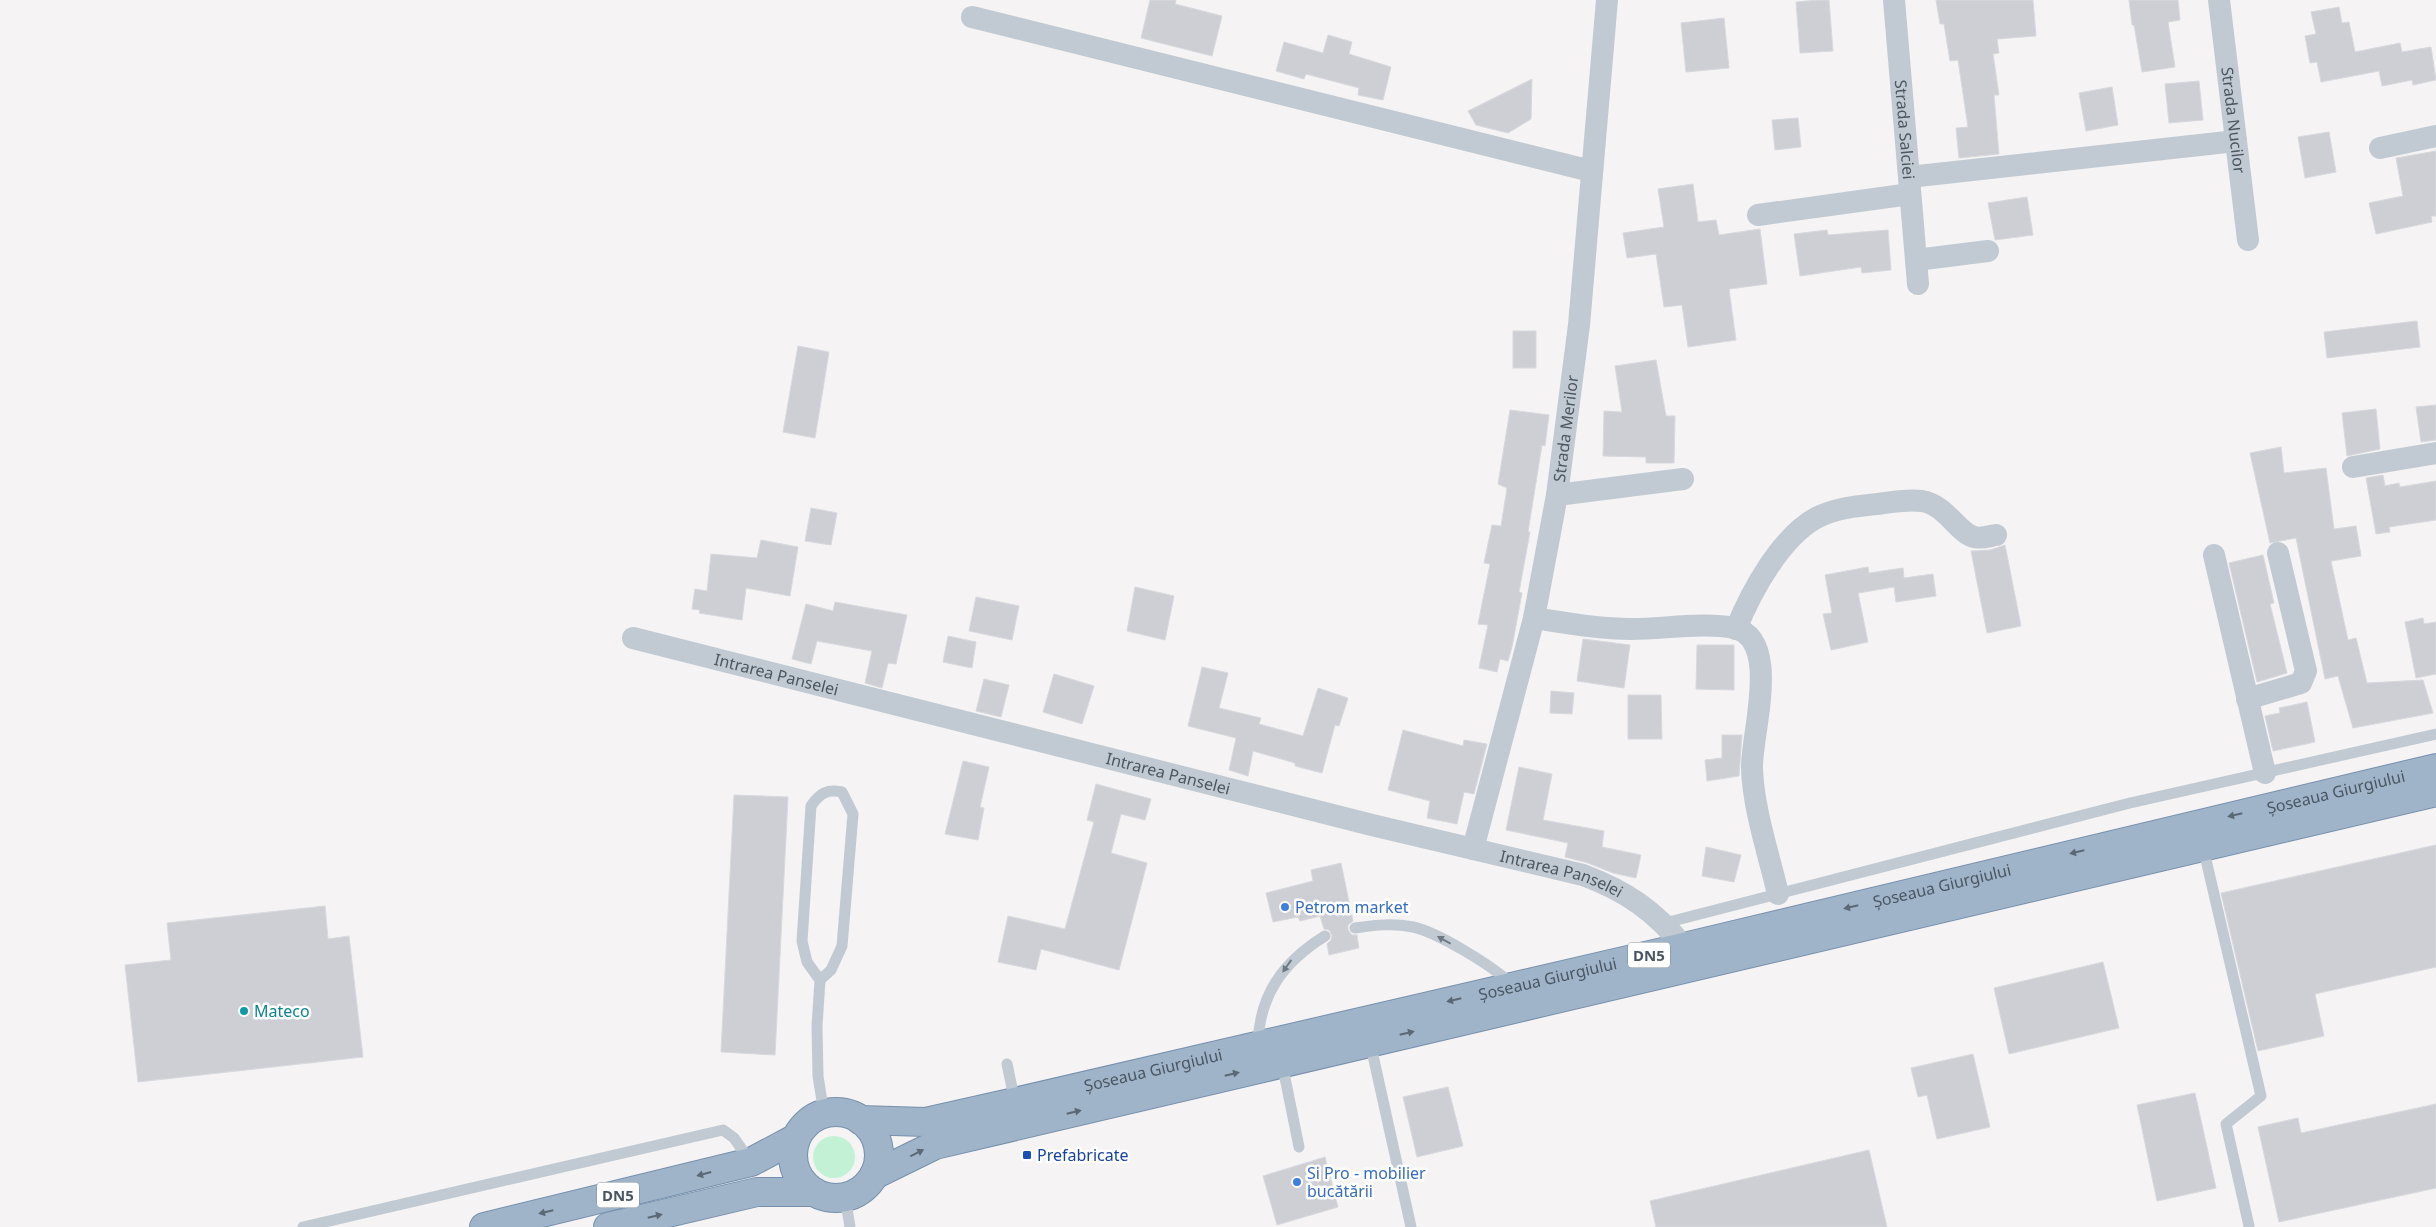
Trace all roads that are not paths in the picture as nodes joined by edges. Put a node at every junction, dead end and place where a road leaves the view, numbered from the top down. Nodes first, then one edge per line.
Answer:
1 (1606, 0) edge
2 (1894, 0) edge
3 (2218, 0) edge
4 (972, 17) dead end
5 (2436, 136) edge
6 (2236, 141) junction
7 (2380, 148) dead end
8 (1591, 171) junction
9 (1909, 186) junction
10 (1758, 215) dead end
11 (2248, 240) dead end
12 (1988, 251) dead end
13 (1916, 260) junction
14 (1918, 284) dead end
15 (2436, 453) edge
16 (2352, 467) dead end
17 (1683, 479) dead end
18 (1557, 495) junction
19 (1996, 535) dead end
20 (2278, 552) dead end
21 (2214, 555) dead end
22 (1534, 618) junction
23 (1736, 628) junction
24 (633, 638) dead end
25 (2247, 699) junction
26 (2436, 734) edge
27 (2436, 768) edge
28 (2265, 773) junction
29 (2436, 792) edge
30 (2203, 847) junction
31 (1473, 849) junction
32 (1778, 894) junction
33 (1665, 923) junction
34 (1355, 928) dead end
35 (1325, 936) dead end
36 (1684, 947) junction
37 (820, 980) junction
38 (1513, 986) junction
39 (1370, 1042) junction
40 (1258, 1046) junction
41 (1282, 1062) junction
42 (1007, 1064) dead end
43 (1015, 1102) junction
44 (824, 1114) junction
45 (860, 1120) junction
46 (796, 1138) junction
47 (1299, 1147) dead end
48 (751, 1162) junction
49 (874, 1175) junction
50 (813, 1192) junction
51 (845, 1197) junction
52 (2250, 1226) edge
53 (303, 1227) edge
54 (484, 1227) edge
55 (608, 1227) edge
56 (850, 1227) edge
57 (1411, 1227) edge

1 - 8 street, Strada Merilor
2 - 9 street, Strada Salciei
3 - 6 street, Strada Nucilor
4 - 8 street
5 - 7 street
6 - 9 street
6 - 11 street, Strada Nucilor
8 - 18 street, Strada Merilor
9 - 10 street
9 - 13 street, Strada Salciei
12 - 13 street
13 - 14 street, Strada Salciei
15 - 16 street
17 - 18 street
18 - 22 street, Strada Merilor
19 - 23 street
20 - 25 street
21 - 25 street
22 - 23 street
22 - 31 street, Strada Merilor
23 - 32 street
24 - 31 street, Intrarea Panselei
25 - 28 street
26 - 28 lane
27 -> 36 highway, Șoseaua Giurgiului / DN5
28 - 32 lane
29 - 30 highway, Șoseaua Giurgiului / DN5
39 -> 30 highway, Șoseaua Giurgiului / DN5
30 - 52 lane
31 - 33 street, Intrarea Panselei
32 - 33 lane
33 - 36 street, Intrarea Panselei
38 -> 34 lane
35 -> 40 lane
36 - 38 highway, Șoseaua Giurgiului / DN5
37 - 37 lane
37 - 44 lane
38 -> 40 highway, Șoseaua Giurgiului / DN5
39 - 41 highway, Șoseaua Giurgiului / DN5
39 - 57 lane
40 - 43 highway, Șoseaua Giurgiului / DN5
41 - 47 lane
49 -> 41 highway, Șoseaua Giurgiului / DN5
42 - 43 lane
43 - 45 highway, Șoseaua Giurgiului / DN5
44 - 45 highway, Șoseaua Giurgiului / DN5
44 - 46 highway, DN5
45 - 49 highway
46 - 48 highway, DN5
46 - 50 highway
48 - 53 lane
48 -> 54 highway, DN5
49 - 51 highway, Șoseaua Giurgiului / DN5
50 - 51 highway, DN5
55 -> 50 highway, DN5
51 - 56 lane

